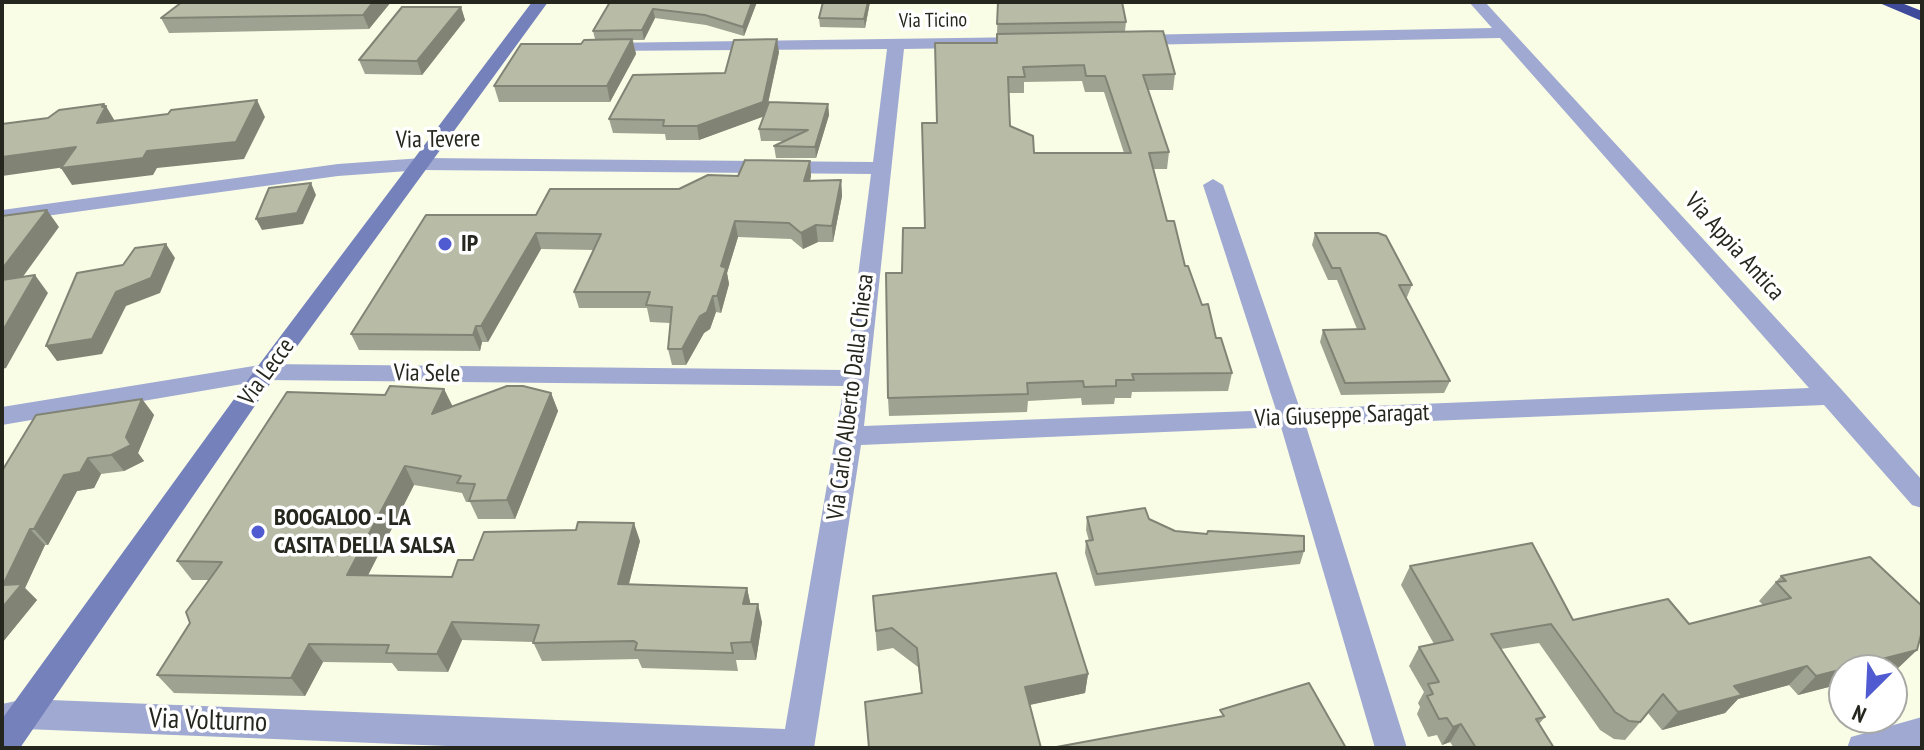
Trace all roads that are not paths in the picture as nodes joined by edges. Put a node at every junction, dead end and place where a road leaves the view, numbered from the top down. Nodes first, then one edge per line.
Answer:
1 (540, 2) edge
2 (1477, 2) edge
3 (1885, 2) edge
4 (1922, 16) edge
5 (1505, 33) junction
6 (1115, 40) edge
7 (1037, 41) edge
8 (896, 44) junction
9 (584, 49) edge
10 (422, 164) junction
11 (879, 168) junction
12 (1213, 185) dead end
13 (2, 216) edge
14 (266, 372) junction
15 (856, 378) junction
16 (1833, 396) junction
17 (2, 416) edge
18 (1291, 418) junction
19 (850, 436) junction
20 (1922, 498) edge
21 (14, 716) edge
22 (1922, 732) edge
23 (2, 746) edge
24 (798, 747) edge
25 (1391, 748) edge
26 (1863, 748) edge

1 - 10 street, Via Lecce
2 - 5 street, Via Appia Antica
3 - 4 highway
5 - 6 street
5 - 16 street, Via Appia Antica
7 - 8 street, Via Ticino
8 - 9 street, Via Ticino
8 - 11 street, Via Carlo Alberto Dalla Chiesa
10 - 11 street, Via Tevere
10 - 13 street, Via Tevere
10 - 14 street, Via Lecce
11 - 15 street, Via Carlo Alberto Dalla Chiesa
12 - 18 street
14 - 15 street, Via Sele
14 - 17 street, Via Sele
14 - 21 street, Via Lecce
15 - 19 street, Via Carlo Alberto Dalla Chiesa
16 - 18 street, Via Giuseppe Saragat
16 - 20 street, Via Appia Antica
18 - 19 street, Via Giuseppe Saragat
18 - 25 street
19 - 24 street, Via Carlo Alberto Dalla Chiesa
21 - 23 street, Via Lecce
21 - 24 street, Via Volturno
22 - 26 street

